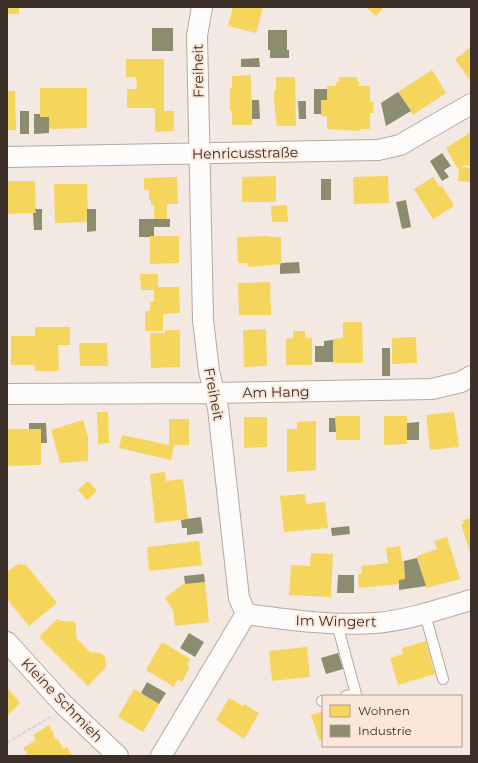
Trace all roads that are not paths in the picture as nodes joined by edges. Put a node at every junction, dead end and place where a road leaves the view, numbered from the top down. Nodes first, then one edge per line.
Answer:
1 (202, 7) edge
2 (471, 104) edge
3 (199, 153) junction
4 (7, 157) edge
5 (471, 376) edge
6 (214, 393) junction
7 (7, 394) edge
8 (471, 600) edge
9 (246, 614) junction
10 (425, 614) junction
11 (337, 624) junction
12 (7, 642) edge
13 (443, 679) dead end
14 (351, 695) edge
15 (118, 756) edge
16 (161, 756) edge

1 - 3 street, Freiheit
2 - 3 street, Henricusstraße
3 - 4 street, Henricusstraße
3 - 6 street, Freiheit
5 - 6 street, Am Hang
6 - 7 street, Am Hang
6 - 9 street, Freiheit
8 - 10 street, Im Wingert
9 - 11 street, Im Wingert
9 - 16 street
10 - 11 street, Im Wingert
10 - 13 lane
11 - 14 lane
12 - 15 street, Kleine Schmieh

